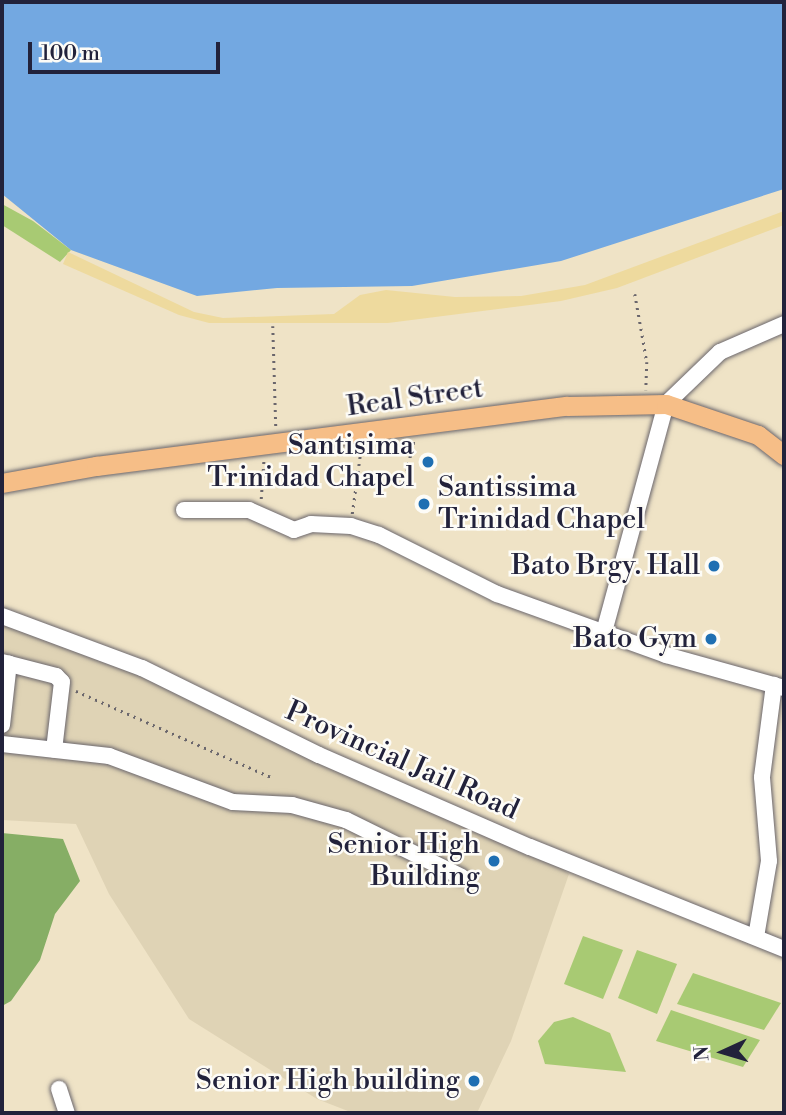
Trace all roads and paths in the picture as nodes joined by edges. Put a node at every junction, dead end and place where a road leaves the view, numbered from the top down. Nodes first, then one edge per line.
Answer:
1 (635, 294) dead end
2 (784, 324) edge
3 (273, 326) dead end
4 (646, 404) junction
5 (666, 404) junction
6 (417, 427) junction
7 (363, 434) junction
8 (270, 446) junction
9 (784, 455) edge
10 (405, 478) dead end
11 (2, 483) edge
12 (184, 510) dead end
13 (259, 515) junction
14 (351, 526) junction
15 (2, 616) edge
16 (604, 632) junction
17 (5, 662) edge
18 (62, 682) junction
19 (779, 686) edge
20 (2, 725) edge
21 (2, 744) edge
22 (54, 750) junction
23 (273, 778) dead end
24 (463, 877) dead end
25 (757, 937) junction
26 (784, 949) edge
27 (59, 1089) dead end
28 (67, 1113) edge

1 - 4 path
2 - 5 street
3 - 8 path
4 - 5 main road, Real Street
4 - 6 main road, Real Street
5 - 9 main road, Real Street
5 - 16 street
6 - 7 main road, Real Street
6 - 10 path
7 - 8 main road, Real Street
7 - 14 path
8 - 11 main road, Real Street
8 - 13 path
12 - 13 street
13 - 14 street
14 - 16 street
15 - 25 street, Provincial Jail Road
16 - 19 street
17 - 18 street
17 - 20 street
18 - 22 street
18 - 23 path
19 - 25 street
21 - 22 street
22 - 24 street
25 - 26 street, Provincial Jail Road
27 - 28 street

